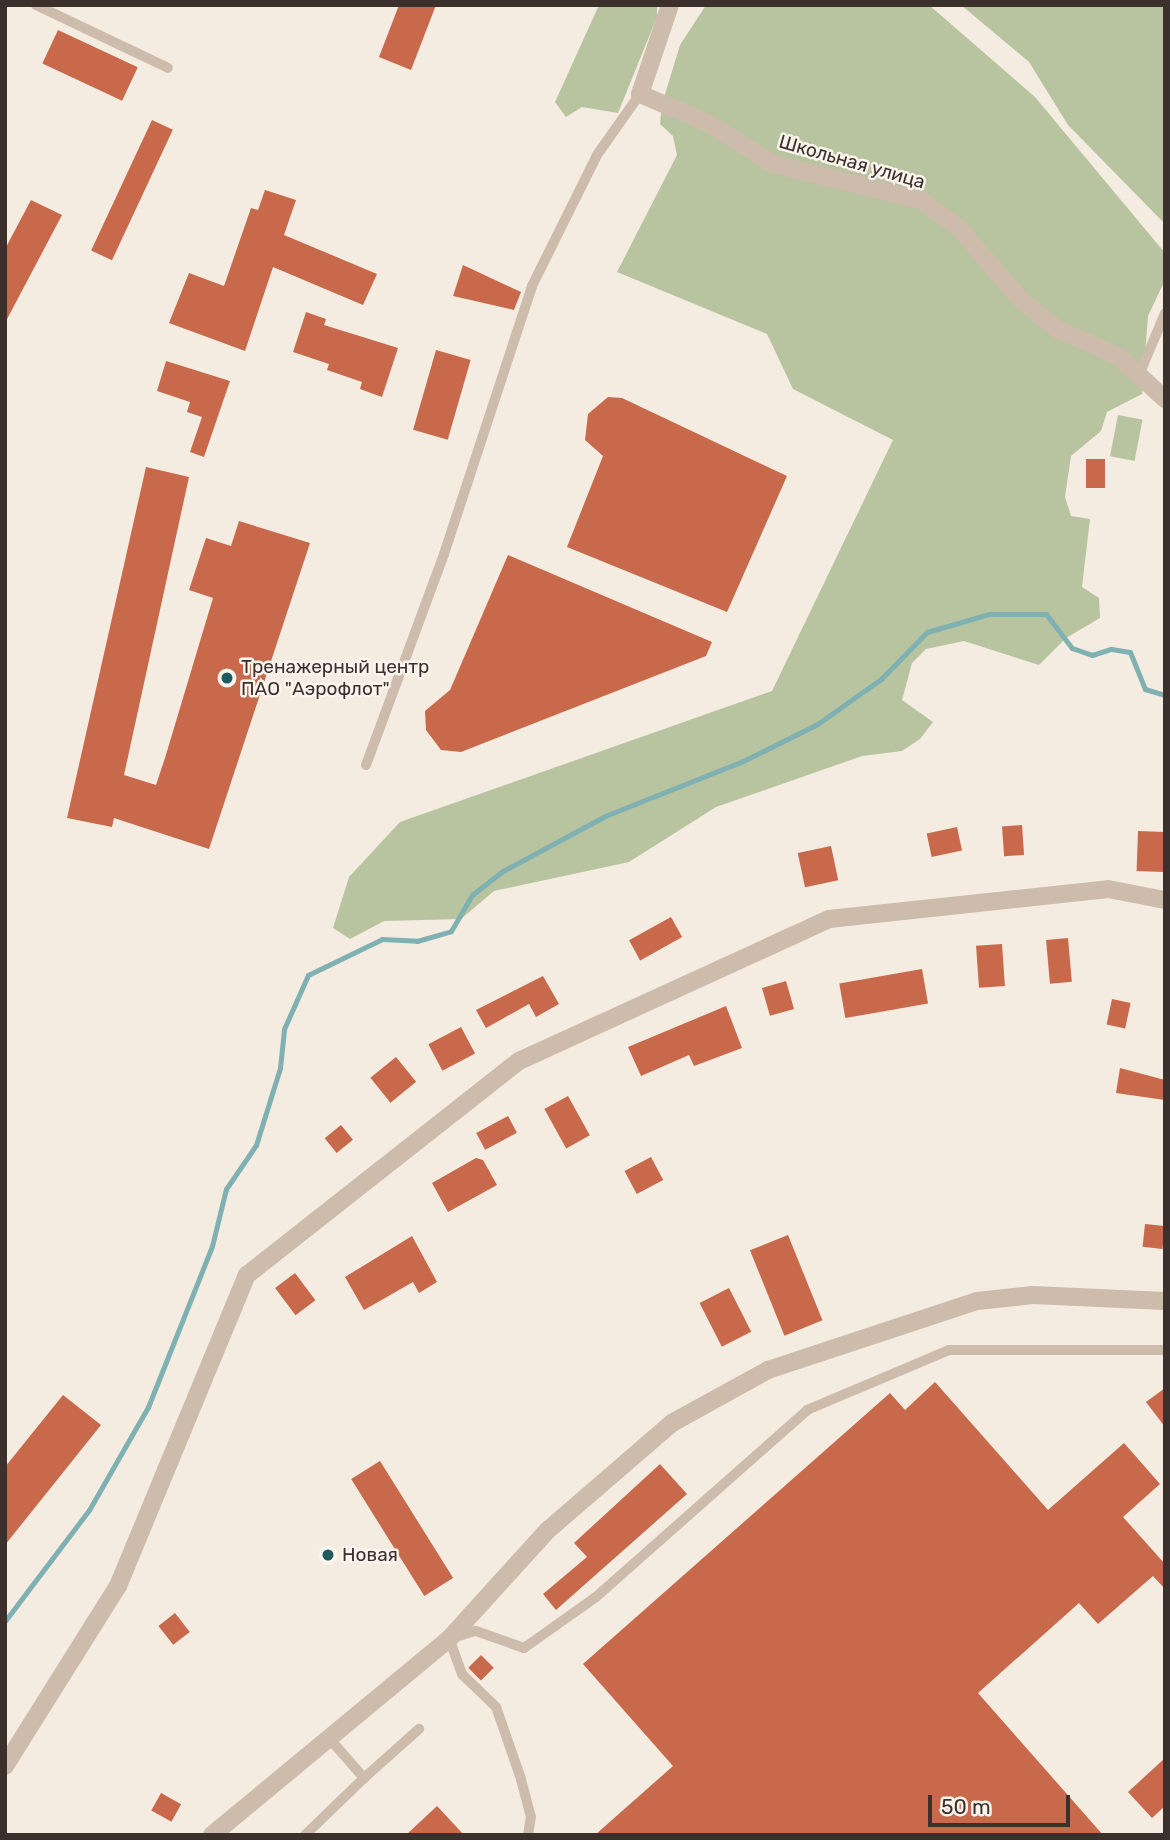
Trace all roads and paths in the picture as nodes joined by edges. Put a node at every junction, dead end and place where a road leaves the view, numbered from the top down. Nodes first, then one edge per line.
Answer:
1 (36, 5) edge
2 (670, 5) edge
3 (168, 68) dead end
4 (640, 94) junction
5 (1165, 313) edge
6 (1139, 375) junction
7 (1165, 399) edge
8 (366, 765) dead end
9 (1165, 900) edge
10 (1165, 1301) edge
11 (1165, 1350) edge
12 (449, 1639) junction
13 (419, 1729) dead end
14 (329, 1738) junction
15 (5, 1766) edge
16 (365, 1778) junction
17 (212, 1835) edge
18 (305, 1835) edge
19 (528, 1835) edge

1 - 3 lane
2 - 4 street
4 - 6 street, Школьная улица
4 - 8 lane
5 - 6 lane
6 - 7 street, Школьная улица
9 - 15 street
10 - 12 street
11 - 12 lane
12 - 14 street
12 - 19 lane
13 - 16 lane
14 - 16 lane
14 - 17 street
16 - 18 lane

